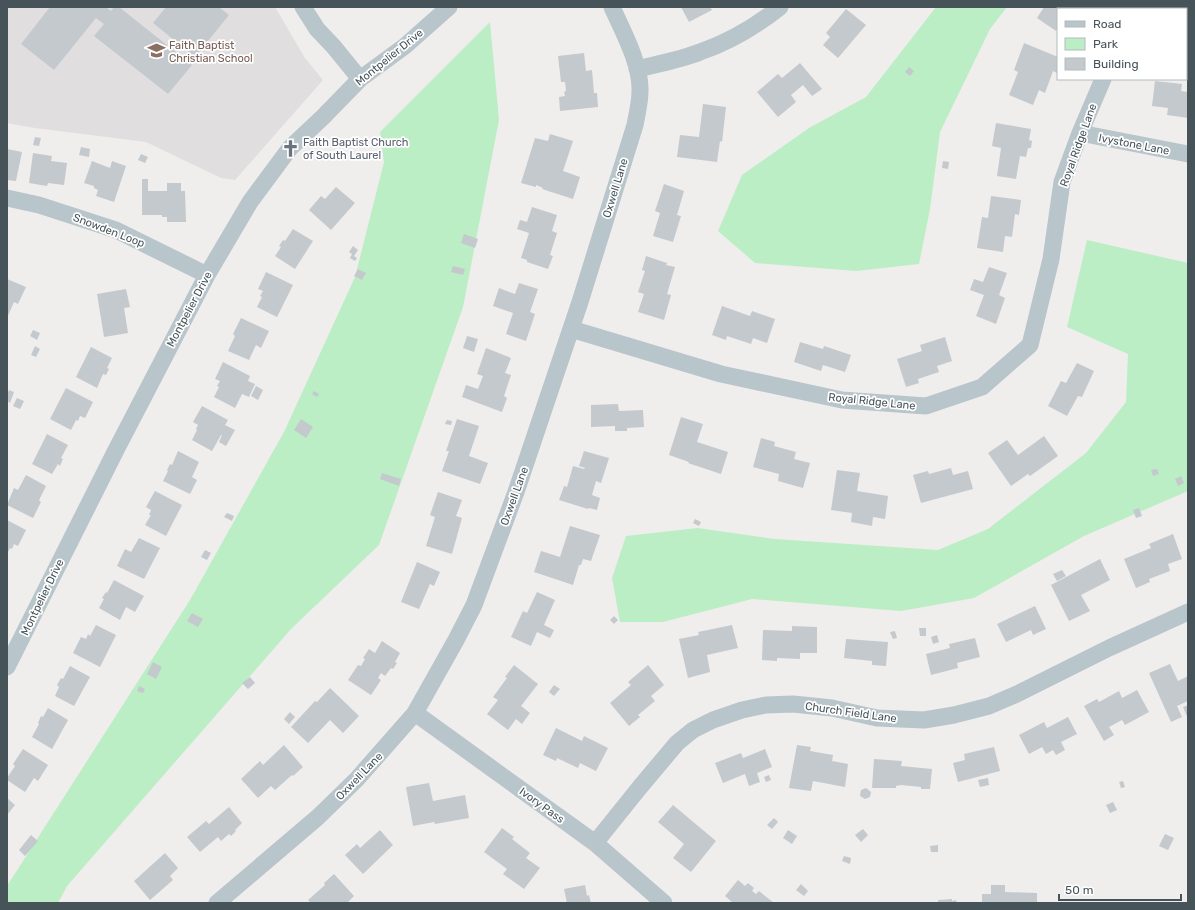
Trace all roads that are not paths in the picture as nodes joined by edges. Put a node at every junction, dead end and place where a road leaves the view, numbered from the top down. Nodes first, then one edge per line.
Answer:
1 (303, 7) edge
2 (449, 7) edge
3 (612, 7) edge
4 (780, 7) edge
5 (637, 68) junction
6 (360, 79) junction
7 (1103, 80) edge
8 (1080, 133) junction
9 (1188, 154) edge
10 (7, 198) edge
11 (207, 275) junction
12 (571, 329) junction
13 (1188, 612) edge
14 (7, 667) edge
15 (415, 714) junction
16 (595, 843) junction
17 (227, 900) edge
18 (664, 903) edge

1 - 6 street
2 - 6 street, Montpelier Drive
3 - 5 street, Oxwell Lane
4 - 5 street
5 - 12 street, Oxwell Lane
6 - 11 street, Montpelier Drive
7 - 8 street, Royal Ridge Lane
8 - 9 street, Ivystone Lane
8 - 12 street, Royal Ridge Lane
10 - 11 street, Snowden Loop
11 - 14 street, Montpelier Drive
12 - 15 street, Oxwell Lane
13 - 16 street, Church Field Lane
15 - 16 street, Ivory Pass
15 - 17 street, Oxwell Lane
16 - 18 street, Ivory Pass

